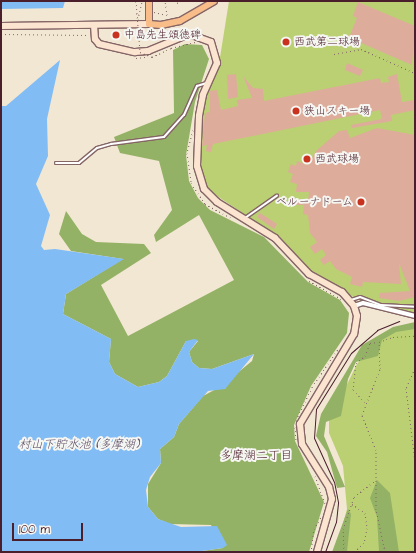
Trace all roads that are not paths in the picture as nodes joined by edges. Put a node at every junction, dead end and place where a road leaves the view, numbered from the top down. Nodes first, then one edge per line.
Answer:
1 (149, 1) edge
2 (214, 1) edge
3 (149, 24) junction
4 (94, 25) junction
5 (1, 26) edge
6 (207, 83) junction
7 (56, 163) dead end
8 (277, 196) dead end
9 (245, 218) junction
10 (353, 303) junction
11 (415, 307) edge
12 (415, 316) edge
13 (318, 552) edge

1 - 3 main road
2 - 3 main road
3 - 4 street
4 - 5 street
4 - 6 street
6 - 7 lane
6 - 9 street
8 - 9 lane
9 - 10 street
10 - 11 lane
10 - 12 street
10 - 13 street

